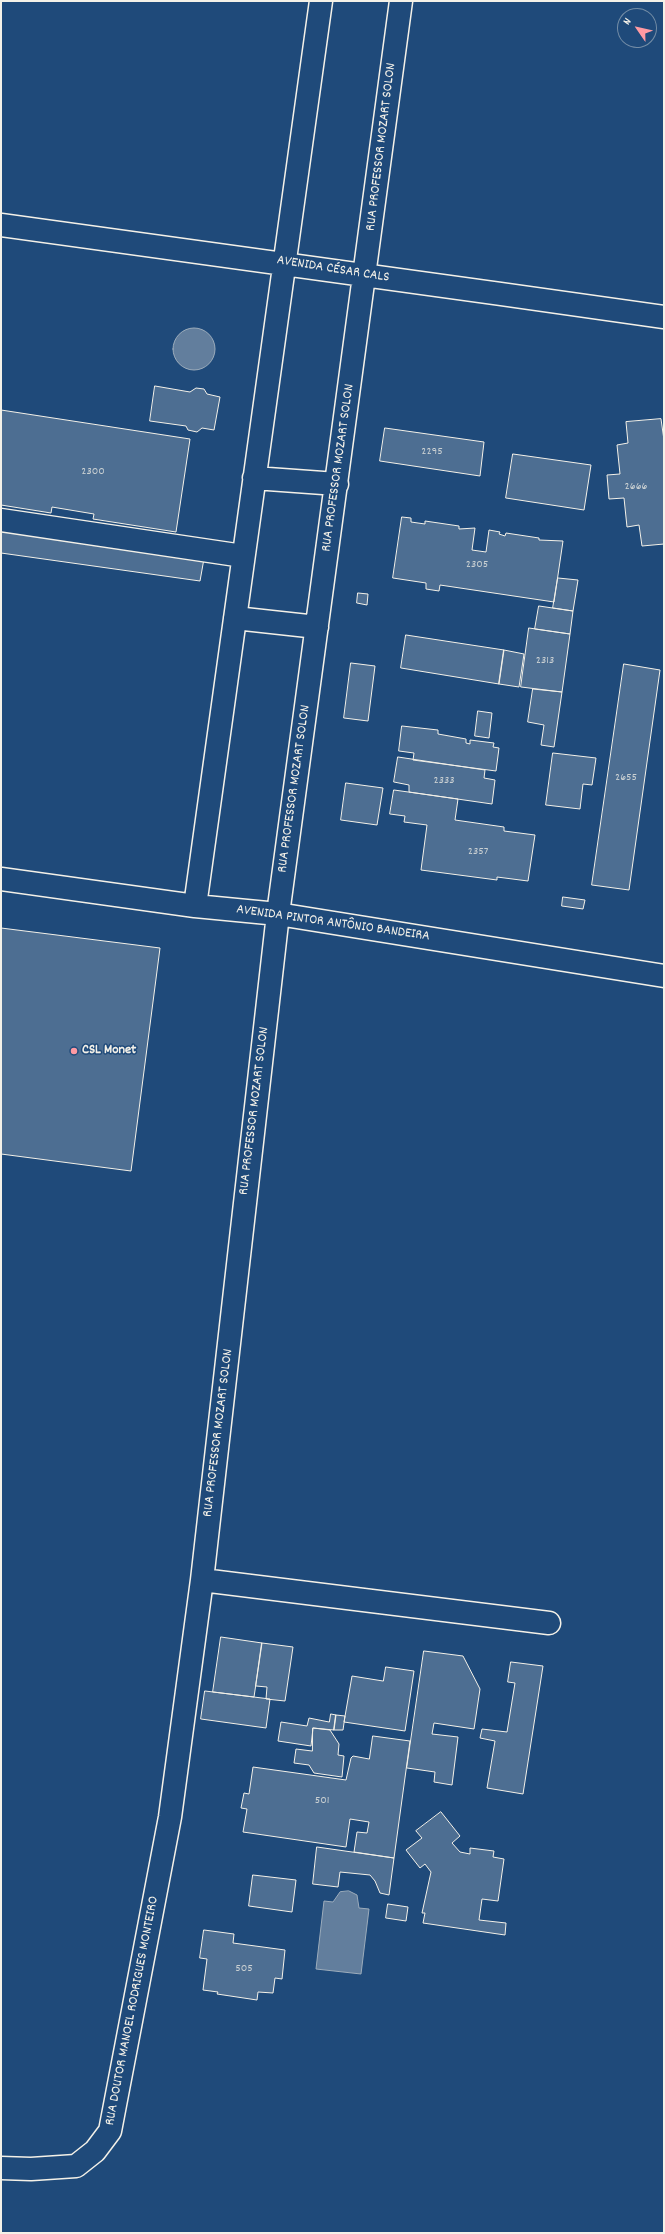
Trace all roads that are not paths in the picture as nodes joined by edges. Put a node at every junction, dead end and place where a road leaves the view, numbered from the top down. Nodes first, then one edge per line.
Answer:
1 (321, 1) edge
2 (401, 1) edge
3 (1, 225) edge
4 (284, 262) junction
5 (366, 276) junction
6 (664, 317) edge
7 (254, 478) junction
8 (336, 484) junction
9 (1, 520) edge
10 (244, 556) junction
11 (235, 618) junction
12 (317, 627) junction
13 (1, 879) edge
14 (195, 906) junction
15 (278, 914) junction
16 (664, 976) edge
17 (202, 1580) junction
18 (549, 1623) dead end
19 (170, 1816) joint
20 (1, 2168) edge

1 - 4 street
2 - 5 street, RUA PROFESSOR MOZART SOLON
3 - 4 street, AVENIDA CÉSAR CALS
4 - 5 street, AVENIDA CÉSAR CALS
4 - 7 street
5 - 6 street, AVENIDA CÉSAR CALS
5 - 8 street, RUA PROFESSOR MOZART SOLON
7 - 8 street
7 - 10 street
8 - 12 street, RUA PROFESSOR MOZART SOLON
9 - 10 street
10 - 11 street
11 - 12 street
11 - 14 street
12 - 15 street, RUA PROFESSOR MOZART SOLON
13 - 14 street, AVENIDA PINTOR ANTÔNIO BANDEIRA
14 - 15 street, AVENIDA PINTOR ANTÔNIO BANDEIRA
15 - 16 street, AVENIDA PINTOR ANTÔNIO BANDEIRA
15 - 17 street, RUA PROFESSOR MOZART SOLON
17 - 18 street
17 - 19 street, RUA PROFESSOR MOZART SOLON
19 - 20 street, RUA DOUTOR MANOEL RODRIGUES MONTEIRO

